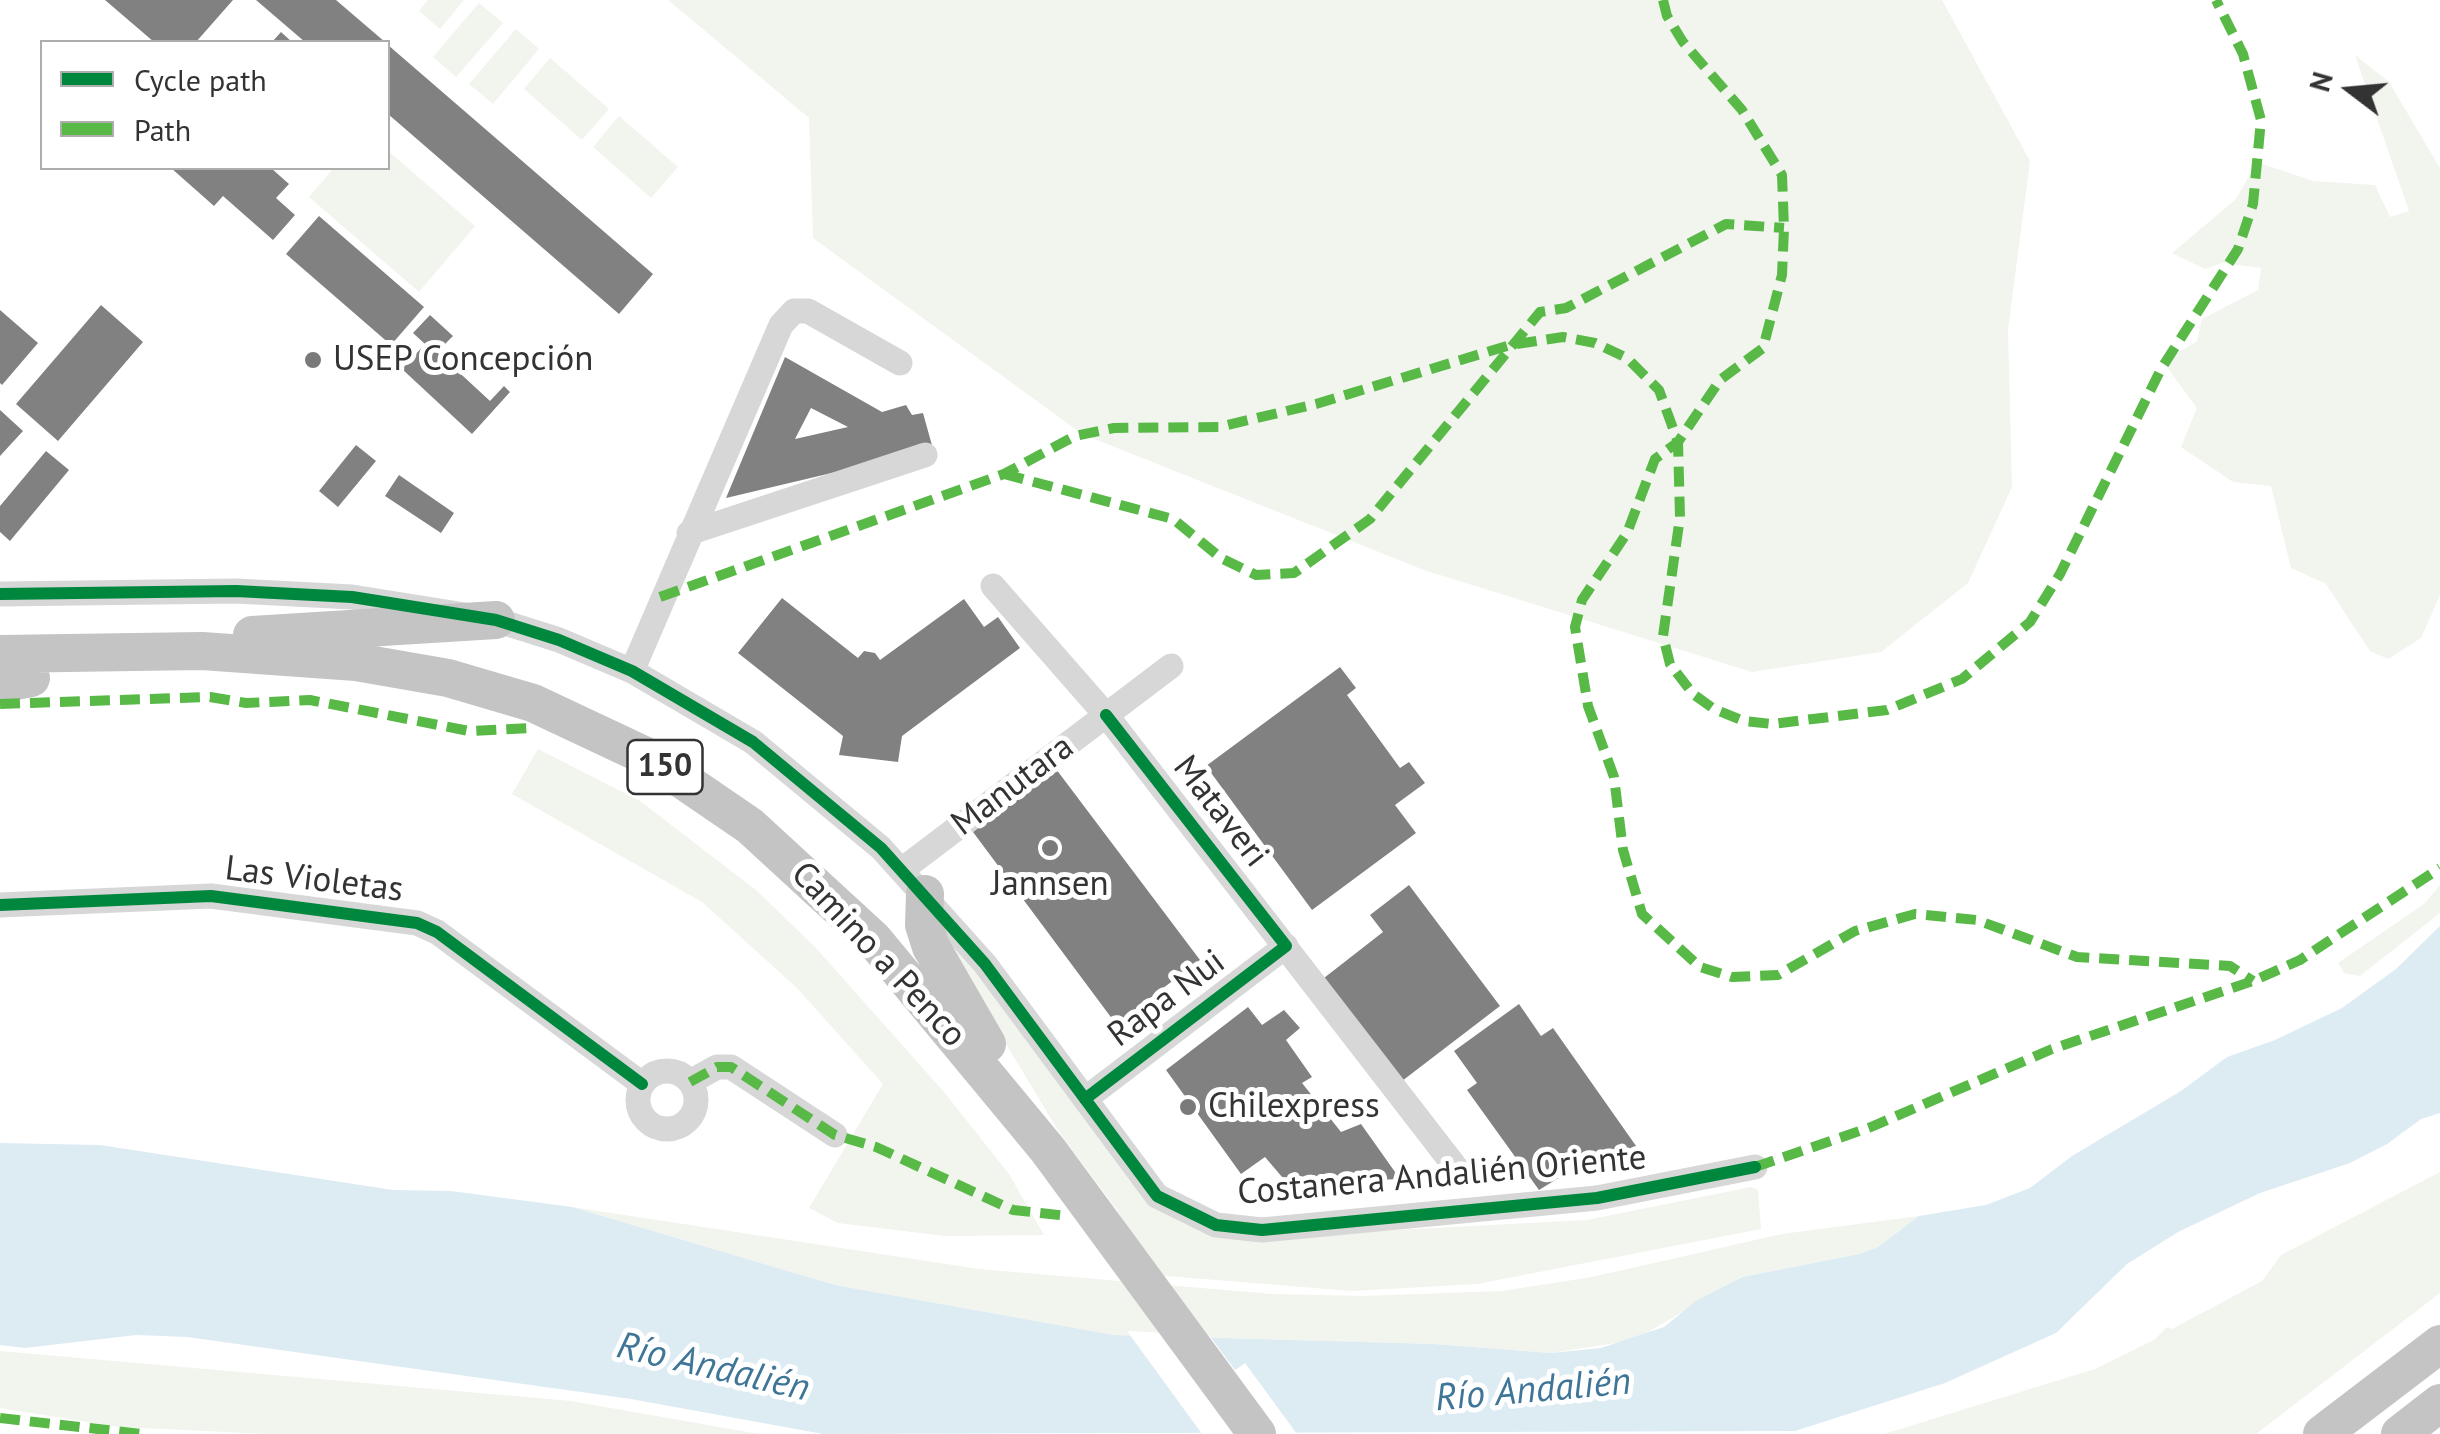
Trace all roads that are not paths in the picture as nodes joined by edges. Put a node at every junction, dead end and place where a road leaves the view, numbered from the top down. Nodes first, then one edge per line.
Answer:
1 (900, 364) dead end
2 (925, 455) dead end
3 (690, 534) junction
4 (994, 586) dead end
5 (0, 594) edge
6 (496, 620) junction
7 (140, 650) junction
8 (0, 654) edge
9 (1170, 666) dead end
10 (632, 671) junction
11 (10, 680) edge
12 (1106, 715) junction
13 (914, 882) junction
14 (0, 906) edge
15 (1286, 946) junction
16 (650, 1078) junction
17 (690, 1082) junction
18 (1085, 1099) junction
19 (835, 1135) dead end
20 (1048, 1150) junction
21 (1756, 1166) dead end
22 (1458, 1169) dead end
23 (1081, 1214) junction
24 (2440, 1344) edge
25 (2378, 1390) junction
26 (2440, 1403) edge
27 (1228, 1434) edge
28 (1257, 1434) edge
29 (2299, 1434) edge
30 (2322, 1434) edge
31 (2400, 1434) edge

1 - 3 street
2 - 3 street
3 - 10 street
4 - 12 street, Mataveri
5 - 6 street, Costanera Andalién Oriente
6 - 7 highway
6 - 10 street, Costanera Andalién Oriente
7 - 8 highway, Camino a Penco / 150
7 - 20 highway, Camino a Penco / 150
9 - 12 street, Manutara
10 - 13 street, Costanera Andalién Oriente
11 - 23 highway, Camino a Penco / 150
12 - 13 street, Manutara
12 - 15 street, Mataveri
13 - 18 street, Costanera Andalién Oriente
13 - 20 highway
14 - 16 street, Las Violetas
15 - 18 street, Rapa Nui
15 - 22 street, Mataveri
16 - 17 street
16 - 17 street
17 - 19 street
18 - 21 street, Costanera Andalién Oriente
20 - 23 highway, Camino a Penco / 150
23 - 27 highway, Camino a Penco / 150
23 - 28 highway, Camino a Penco / 150
24 - 25 highway
25 - 29 highway
25 - 30 highway
26 - 31 highway

